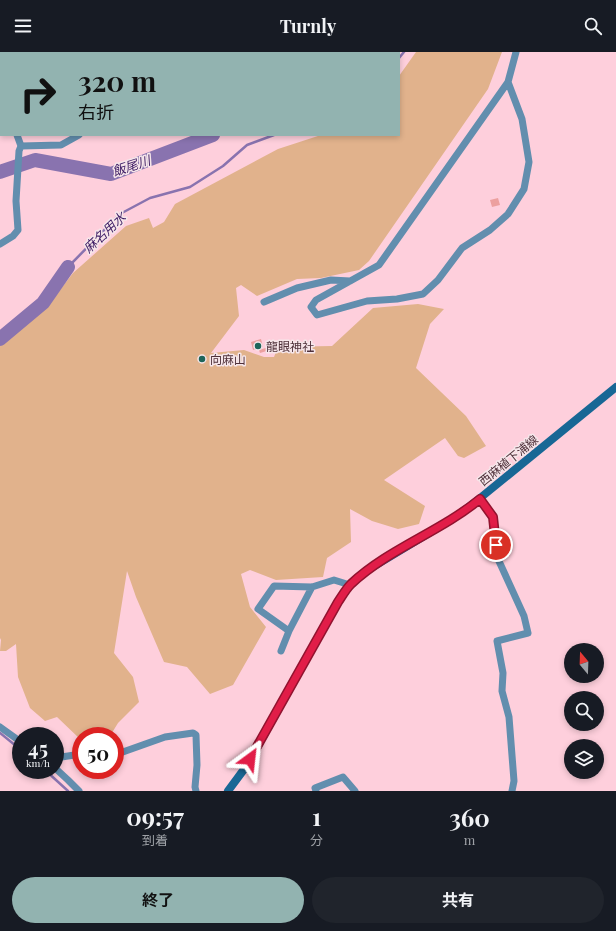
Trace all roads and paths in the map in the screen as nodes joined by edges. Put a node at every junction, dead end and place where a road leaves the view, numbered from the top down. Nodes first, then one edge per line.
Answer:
1 (516, 52) edge
2 (508, 82) junction
3 (16, 136) edge
4 (77, 136) edge
5 (20, 149) junction
6 (0, 244) edge
7 (351, 281) junction
8 (264, 302) dead end
9 (616, 387) edge
10 (480, 499) junction
11 (350, 585) junction
12 (312, 587) junction
13 (289, 631) junction
14 (281, 651) dead end
15 (0, 727) edge
16 (12, 736) edge
17 (124, 752) edge
18 (64, 776) edge
19 (79, 791) edge
20 (196, 791) edge
21 (228, 791) edge
22 (316, 791) edge
23 (355, 791) edge
24 (512, 791) edge

1 - 2 street
2 - 7 street
2 - 7 street
3 - 5 street
4 - 5 street
5 - 6 street
7 - 8 street
9 - 10 main road, 西麻植下浦線
10 - 11 main road, 西麻植下浦線
10 - 24 street
11 - 12 street
11 - 21 main road, 西麻植下浦線
12 - 13 street
12 - 13 street
13 - 14 street
15 - 16 street
17 - 20 street
18 - 19 street
22 - 23 street

